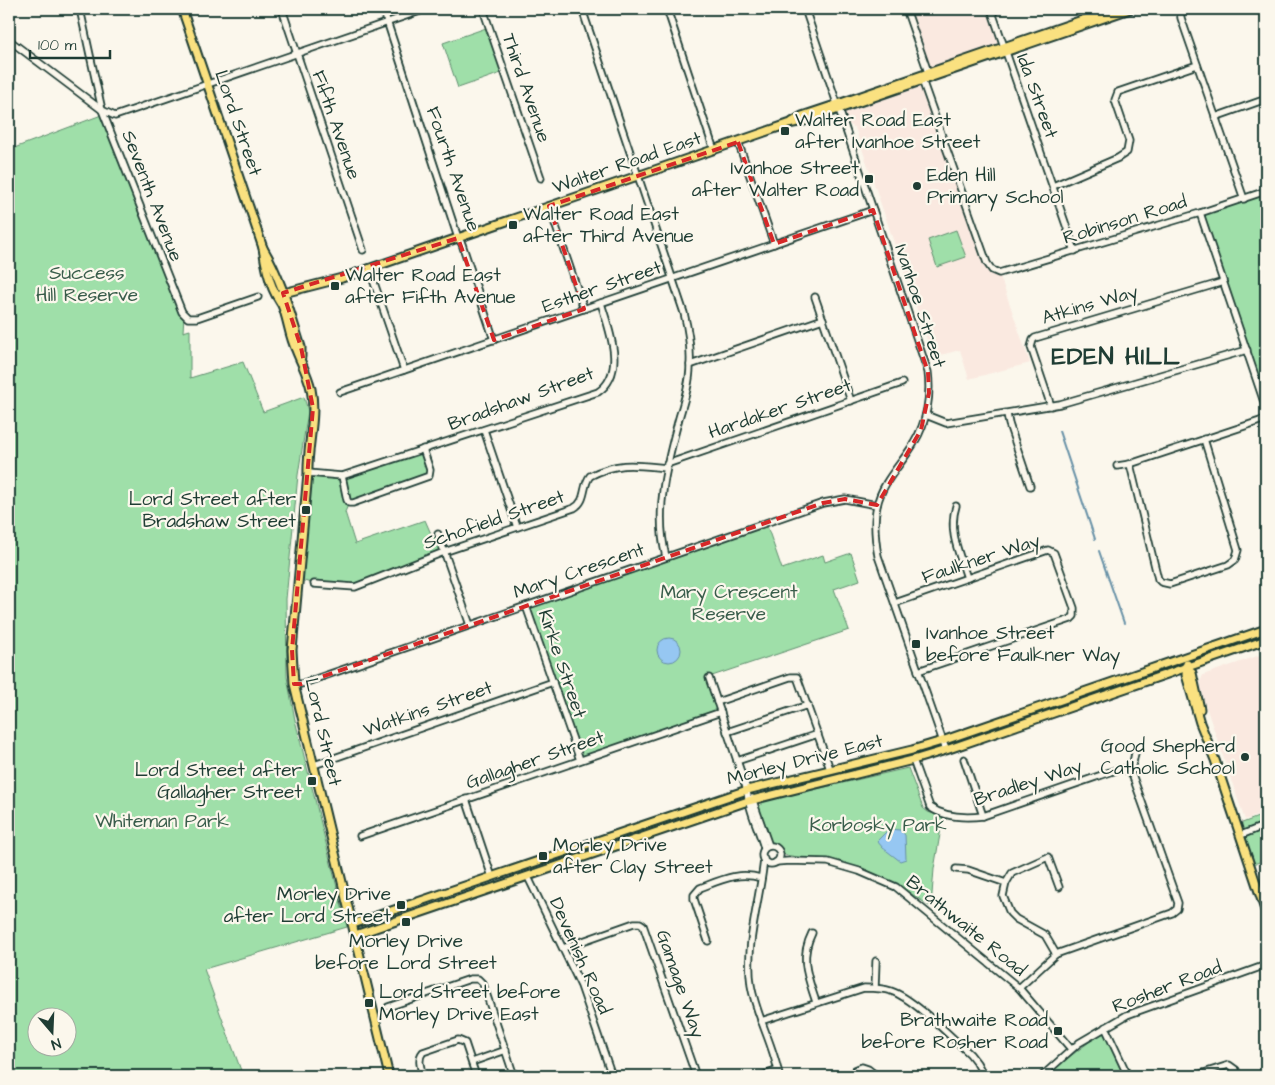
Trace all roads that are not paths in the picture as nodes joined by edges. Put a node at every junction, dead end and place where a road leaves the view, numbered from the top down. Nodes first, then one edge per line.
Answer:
1 (80, 9) edge
2 (182, 9) edge
3 (282, 9) edge
4 (383, 9) edge
5 (426, 9) edge
6 (483, 9) edge
7 (582, 9) edge
8 (667, 9) edge
9 (805, 9) edge
10 (906, 9) edge
11 (991, 9) edge
12 (1114, 9) edge
13 (1130, 9) edge
14 (1175, 9) edge
15 (1180, 9) edge
16 (1181, 18) junction
17 (387, 22) junction
18 (9, 40) edge
19 (1005, 50) junction
20 (296, 54) junction
21 (1197, 64) junction
22 (929, 76) junction
23 (922, 79) junction
24 (207, 85) junction
25 (1266, 99) edge
26 (838, 106) junction
27 (102, 110) junction
28 (1215, 117) junction
29 (738, 142) junction
30 (714, 150) junction
31 (638, 176) junction
32 (541, 178) dead end
33 (1053, 186) junction
34 (1266, 191) edge
35 (1244, 199) junction
36 (549, 206) junction
37 (873, 210) junction
38 (1200, 213) junction
39 (458, 238) junction
40 (774, 244) junction
41 (364, 250) dead end
42 (1075, 251) junction
43 (368, 268) junction
44 (673, 279) junction
45 (1223, 282) junction
46 (280, 294) junction
47 (258, 297) dead end
48 (815, 297) dead end
49 (601, 304) junction
50 (584, 309) junction
51 (823, 319) junction
52 (494, 340) junction
53 (1246, 350) junction
54 (690, 364) junction
55 (404, 370) junction
56 (902, 383) dead end
57 (340, 392) dead end
58 (850, 401) junction
59 (1051, 406) junction
60 (1266, 408) edge
61 (1007, 414) junction
62 (926, 416) junction
63 (1266, 419) edge
64 (484, 430) junction
65 (1204, 440) junction
66 (422, 449) junction
67 (1130, 464) junction
68 (666, 466) junction
69 (1116, 466) dead end
70 (308, 473) junction
71 (342, 476) junction
72 (1030, 486) dead end
73 (877, 505) junction
74 (956, 506) dead end
75 (517, 527) junction
76 (438, 534) dead end
77 (444, 552) junction
78 (666, 557) junction
79 (967, 578) junction
80 (314, 584) dead end
81 (895, 603) junction
82 (526, 606) junction
83 (470, 625) junction
84 (1266, 629) edge
85 (1266, 640) edge
86 (1198, 653) junction
87 (1163, 665) junction
88 (1186, 668) junction
89 (918, 671) junction
90 (709, 678) dead end
91 (553, 682) junction
92 (294, 684) junction
93 (717, 702) junction
94 (808, 705) junction
95 (721, 712) junction
96 (727, 732) junction
97 (818, 734) junction
98 (942, 741) junction
99 (946, 750) junction
100 (1135, 753) dead end
101 (964, 759) dead end
102 (580, 760) junction
103 (913, 760) junction
104 (737, 761) junction
105 (314, 764) junction
106 (830, 769) junction
107 (1128, 771) junction
108 (747, 790) junction
109 (466, 799) junction
110 (750, 800) junction
111 (983, 816) junction
112 (1266, 825) edge
113 (1240, 835) junction
114 (360, 836) dead end
115 (766, 847) junction
116 (780, 856) junction
117 (764, 860) junction
118 (789, 861) junction
119 (774, 863) junction
120 (956, 869) dead end
121 (762, 876) junction
122 (492, 877) junction
123 (528, 877) junction
124 (1006, 883) junction
125 (1059, 887) dead end
126 (1263, 895) edge
127 (1266, 912) edge
128 (352, 924) junction
129 (812, 933) dead end
130 (355, 935) junction
131 (708, 941) dead end
132 (563, 948) junction
133 (1056, 954) junction
134 (876, 961) dead end
135 (1266, 966) edge
136 (875, 988) junction
137 (1019, 988) junction
138 (816, 1002) junction
139 (388, 1007) dead end
140 (761, 1021) junction
141 (1106, 1027) junction
142 (1071, 1049) junction
143 (506, 1050) junction
144 (472, 1062) junction
145 (779, 1073) edge
146 (389, 1076) edge
147 (423, 1076) edge
148 (476, 1076) edge
149 (514, 1076) edge
150 (612, 1076) edge
151 (696, 1076) edge
152 (762, 1076) edge
153 (852, 1076) edge
154 (877, 1076) edge
155 (984, 1076) edge
156 (1042, 1076) edge
157 (1128, 1076) edge
158 (1194, 1076) edge
159 (1238, 1076) edge

1 - 27 street, Seventh Avenue
2 - 24 main road, Lord Street
3 - 20 street, Fifth Avenue
4 - 17 street, Fourth Avenue
5 - 17 street
6 - 32 street, Third Avenue
7 - 31 street
8 - 30 street
9 - 26 street, Ivanhoe Street
10 - 22 street
11 - 19 street, Ida Street
12 - 19 main road, Walter Road East
13 - 19 main road, Walter Road East
14 - 16 street
15 - 16 street
16 - 21 street
17 - 20 street
17 - 39 street, Fourth Avenue
18 - 27 street
19 - 22 main road, Walter Road East
19 - 33 street, Ida Street
20 - 24 street
20 - 41 street, Fifth Avenue
21 - 28 street
21 - 33 street
22 - 23 main road, Walter Road East
23 - 26 main road, Walter Road East
23 - 42 street, Robinson Road
24 - 27 street
24 - 46 main road, Lord Street
25 - 28 street
26 - 29 main road, Walter Road East
26 - 37 street, Ivanhoe Street
27 - 47 street, Seventh Avenue
28 - 35 street
29 - 30 main road, Walter Road East
29 - 40 street
30 - 31 main road, Walter Road East
31 - 36 main road, Walter Road East
31 - 44 street
33 - 42 street, Ida Street
34 - 35 street, Robinson Road
35 - 38 street, Robinson Road
36 - 39 main road, Walter Road East
36 - 50 street
37 - 40 street, Esther Street
37 - 62 street, Ivanhoe Street
38 - 42 street, Robinson Road
38 - 45 street
39 - 43 main road, Walter Road East
39 - 52 street, Fourth Avenue
40 - 44 street, Esther Street
43 - 46 main road, Walter Road East
43 - 55 street
44 - 49 street, Esther Street
44 - 54 street
45 - 53 street
45 - 59 street, Atkins Way
46 - 70 main road, Lord Street
48 - 51 street
49 - 50 street, Esther Street
49 - 64 street, Bradshaw Street
50 - 52 street, Esther Street
51 - 54 street
51 - 58 street
52 - 55 street, Esther Street
53 - 59 street
53 - 60 street
54 - 68 street
55 - 57 street, Esther Street
56 - 58 street, Hardaker Street
58 - 68 street, Hardaker Street
59 - 61 street
61 - 62 street
61 - 72 street
62 - 73 street, Ivanhoe Street
63 - 65 street
64 - 66 street, Bradshaw Street
64 - 75 street
65 - 67 street
65 - 67 street
66 - 71 street, Bradshaw Street
66 - 71 street
67 - 69 street
68 - 75 street, Schofield Street
68 - 78 street
70 - 71 street, Bradshaw Street
70 - 92 main road, Lord Street
73 - 78 street, Mary Crescent
73 - 81 street, Ivanhoe Street
74 - 79 street
75 - 77 street, Schofield Street
76 - 77 street
77 - 80 street, Schofield Street
77 - 83 street
78 - 82 street, Mary Crescent
79 - 81 street, Faulkner Way
79 - 89 street, Faulkner Way
81 - 89 street, Ivanhoe Street
82 - 83 street, Mary Crescent
82 - 91 street, Kirke Street
83 - 92 street, Mary Crescent
84 - 86 main road, Morley Drive East
85 - 88 main road, Morley Drive East
86 - 87 main road, Morley Drive East
86 - 88 main road
87 - 88 main road
87 - 98 main road, Morley Drive East
88 - 99 main road, Morley Drive East
88 - 113 main road
89 - 98 street, Ivanhoe Street
90 - 93 street
91 - 102 street, Kirke Street
91 - 105 street, Watkins Street
92 - 105 main road, Lord Street
93 - 94 street
93 - 95 street
94 - 96 street
94 - 97 street
95 - 96 street
95 - 102 street, Gallagher Street
96 - 104 street
97 - 104 street
97 - 106 street
98 - 99 street, Ivanhoe Street
98 - 106 main road, Morley Drive East
99 - 103 main road, Morley Drive East
100 - 107 street
101 - 111 street
102 - 109 street, Gallagher Street
103 - 110 main road, Morley Drive East
103 - 111 street, Bradley Way
104 - 108 street
105 - 128 main road, Lord Street
106 - 108 main road, Morley Drive East
107 - 111 street, Bradley Way
107 - 133 street
108 - 110 street
108 - 122 main road, Morley Drive East
109 - 114 street, Gallagher Street
109 - 122 street
110 - 115 street
110 - 123 main road, Morley Drive East
112 - 113 street
113 - 126 main road
115 - 116 street
115 - 117 street
116 - 118 street, Brathwaite Road
116 - 119 street
117 - 119 street
117 - 121 street
118 - 119 street, Brathwaite Road
118 - 137 street, Brathwaite Road
119 - 121 street
120 - 124 street
121 - 131 street
121 - 140 street
122 - 128 main road, Morley Drive East
123 - 130 main road, Morley Drive East
123 - 132 street, Devenish Road
124 - 125 street
124 - 133 street
126 - 127 main road
128 - 130 main road, Lord Street
129 - 138 street
130 - 146 main road, Lord Street
132 - 150 street, Devenish Road
132 - 151 street, Gamage Way
133 - 137 street
134 - 136 street
135 - 141 street, Rosher Road
136 - 138 street
136 - 155 street
137 - 142 street, Brathwaite Road
138 - 140 street
139 - 143 street
140 - 145 street
141 - 142 street, Rosher Road
141 - 157 street
142 - 156 street, Rosher Road
143 - 144 street
143 - 149 street
144 - 147 street
144 - 148 street
145 - 152 street
153 - 154 street
158 - 159 street

